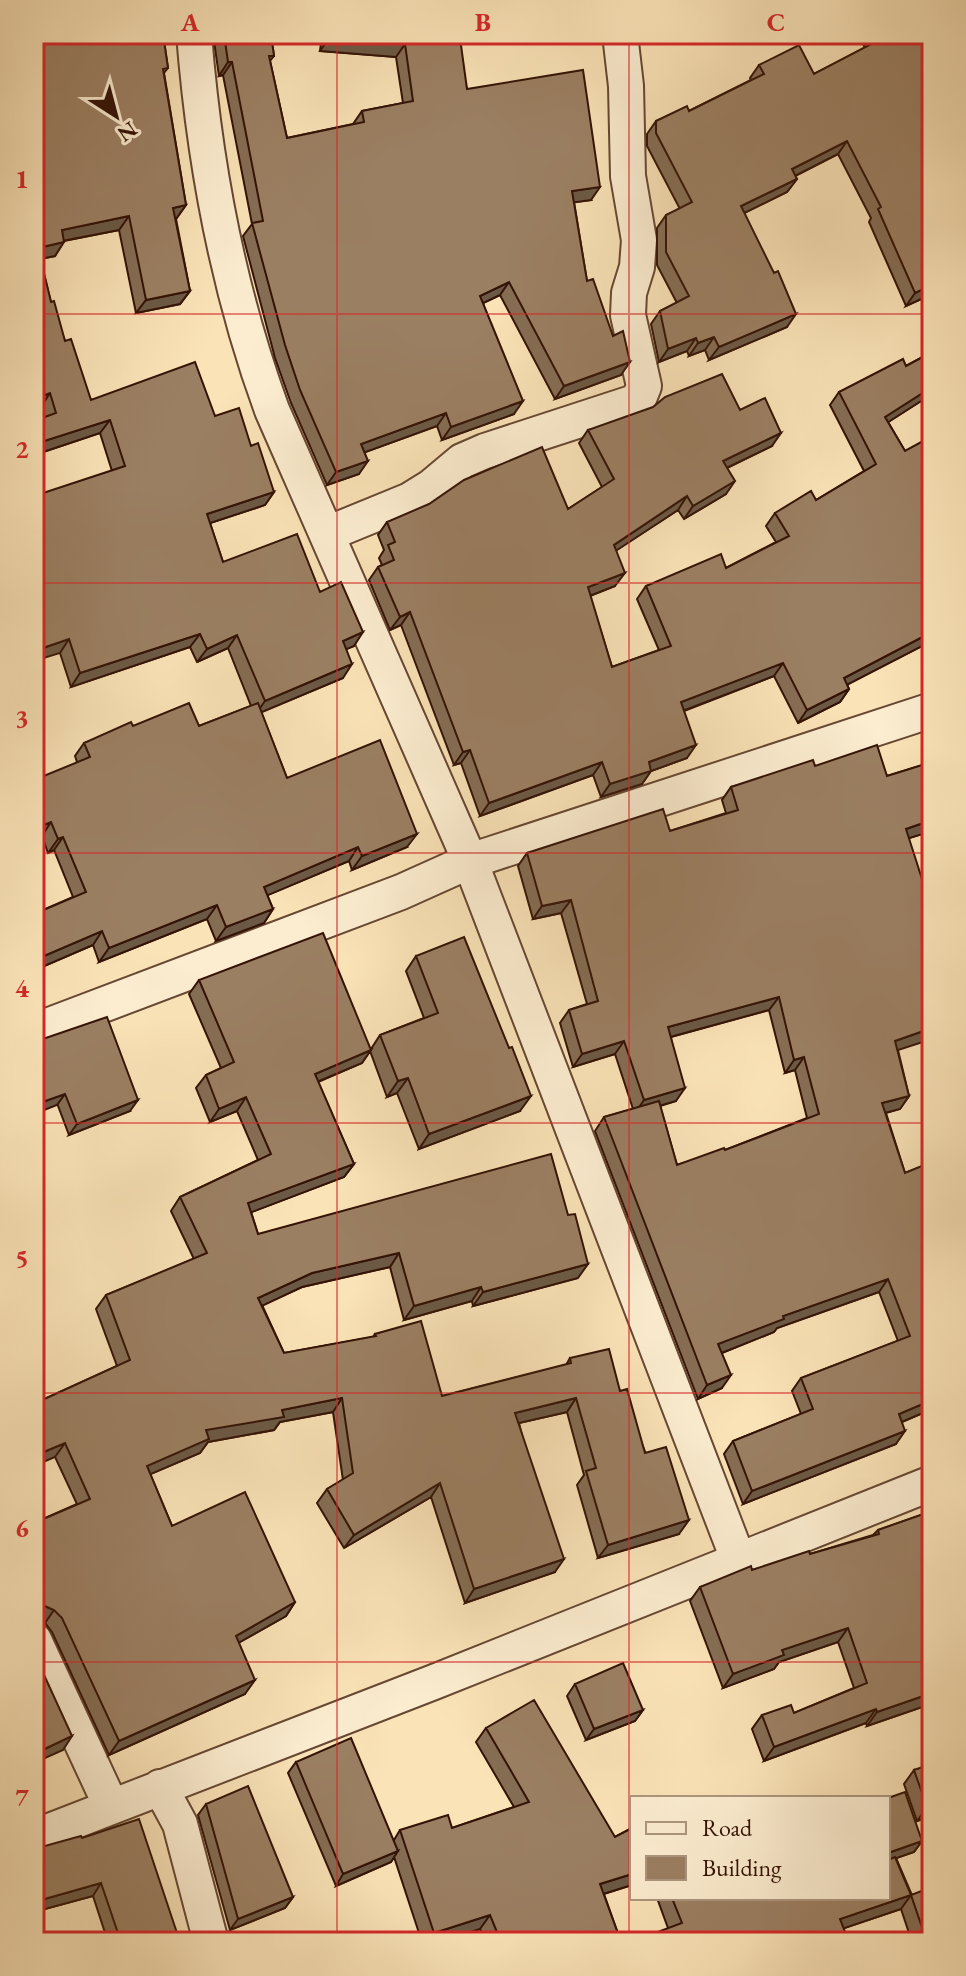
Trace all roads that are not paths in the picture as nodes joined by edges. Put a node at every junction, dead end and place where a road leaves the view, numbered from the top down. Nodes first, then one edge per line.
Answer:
1 (194, 34) edge
2 (620, 34) edge
3 (327, 534) junction
4 (932, 710) edge
5 (470, 861) junction
6 (34, 1031) edge
7 (932, 1483) edge
8 (738, 1559) junction
9 (34, 1640) edge
10 (160, 1787) junction
11 (111, 1806) junction
12 (34, 1837) edge
13 (211, 1942) edge

1 - 3 street
2 - 3 street
3 - 5 street
4 - 5 street
5 - 6 street
5 - 8 street
7 - 8 street
8 - 10 street
9 - 11 street
10 - 11 street
10 - 13 street
11 - 12 street

